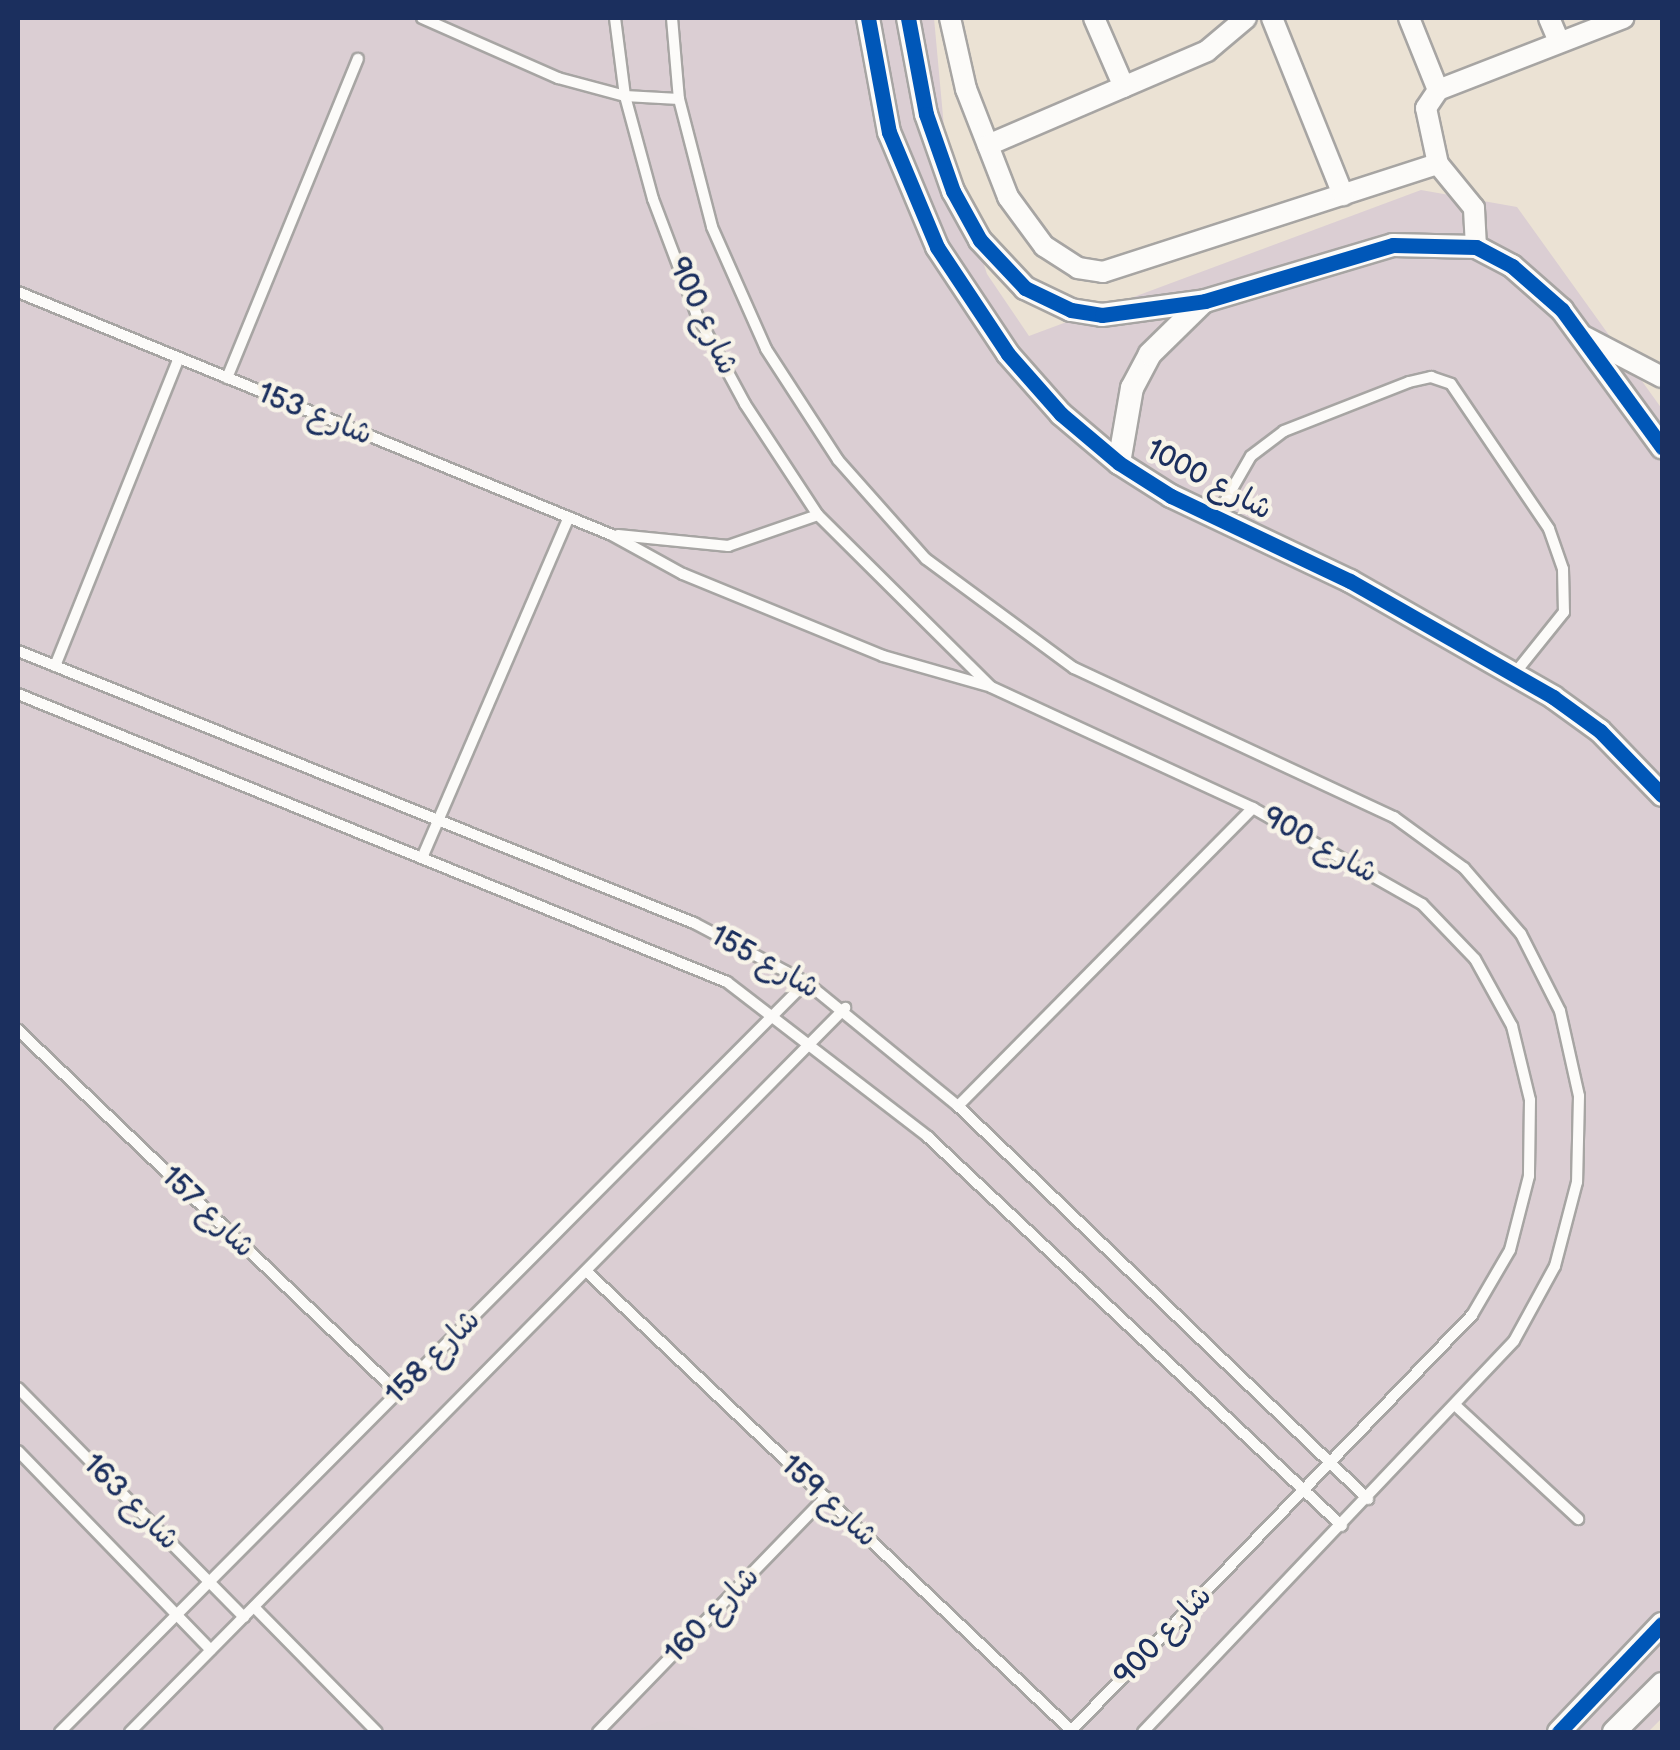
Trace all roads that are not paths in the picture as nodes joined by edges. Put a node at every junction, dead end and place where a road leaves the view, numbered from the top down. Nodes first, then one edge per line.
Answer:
1 (422, 18) edge
2 (615, 18) edge
3 (672, 18) edge
4 (868, 18) edge
5 (908, 18) edge
6 (950, 18) edge
7 (1094, 18) edge
8 (1246, 18) edge
9 (1272, 18) edge
10 (1409, 18) edge
11 (1549, 18) edge
12 (1624, 18) edge
13 (1559, 42) junction
14 (358, 59) dead end
15 (1124, 88) junction
16 (1438, 90) junction
17 (626, 96) junction
18 (679, 99) junction
19 (988, 145) junction
20 (1438, 164) junction
21 (1343, 195) junction
22 (1476, 247) junction
23 (18, 292) edge
24 (1205, 301) junction
25 (1586, 337) junction
26 (179, 358) junction
27 (1662, 377) edge
28 (228, 378) junction
29 (1662, 447) edge
30 (1119, 464) junction
31 (818, 515) junction
32 (569, 518) junction
33 (1216, 518) junction
34 (612, 535) junction
35 (18, 651) edge
36 (56, 666) junction
37 (1514, 674) junction
38 (991, 687) junction
39 (18, 694) edge
40 (1661, 792) edge
41 (1253, 808) junction
42 (438, 820) junction
43 (422, 858) junction
44 (806, 982) junction
45 (845, 1008) junction
46 (774, 1014) junction
47 (18, 1030) edge
48 (812, 1042) junction
49 (958, 1106) junction
50 (586, 1270) junction
51 (18, 1388) edge
52 (398, 1393) junction
53 (1455, 1404) junction
54 (18, 1451) edge
55 (1331, 1462) junction
56 (1304, 1490) junction
57 (826, 1498) junction
58 (1368, 1498) junction
59 (1578, 1519) dead end
60 (1342, 1526) junction
61 (210, 1582) junction
62 (254, 1606) junction
63 (177, 1615) junction
64 (244, 1617) junction
65 (1662, 1624) edge
66 (212, 1650) junction
67 (1662, 1684) edge
68 (60, 1732) edge
69 (130, 1732) edge
70 (377, 1732) edge
71 (598, 1732) edge
72 (1071, 1732) edge
73 (1143, 1732) edge
74 (1559, 1732) edge
75 (1614, 1732) edge

1 - 17 lane
2 - 17 lane, شارع 900
3 - 18 lane, شارع 900
4 - 30 street, شارع 1000
5 - 24 street
6 - 19 street
7 - 15 street
8 - 15 street
9 - 21 street
10 - 16 street
11 - 13 street
12 - 13 street
13 - 16 street
14 - 28 lane
15 - 19 street
16 - 20 street
17 - 18 lane
17 - 31 lane, شارع 900
18 - 53 lane, شارع 900
19 - 21 street
20 - 21 street
20 - 22 street
22 - 24 street
22 - 25 street
23 - 26 lane, شارع 153
24 - 30 street
25 - 27 street
25 - 29 street
26 - 28 lane, شارع 153
26 - 36 lane
28 - 32 lane, شارع 153
30 - 33 street, شارع 1000
31 - 34 lane
31 - 38 lane, شارع 900
32 - 34 lane, شارع 153
32 - 42 lane
33 - 37 street, شارع 1000
33 - 37 lane
34 - 38 lane
35 - 36 lane, شارع 155
36 - 42 lane, شارع 155
37 - 40 street, شارع 1000
38 - 41 lane, شارع 900
39 - 43 lane, شارع 155
41 - 49 lane
41 - 55 lane, شارع 900
42 - 43 lane
42 - 44 lane, شارع 155
43 - 46 lane, شارع 155
44 - 45 lane, شارع 155
44 - 46 lane, شارع 158
45 - 48 lane, شارع 158
45 - 49 lane, شارع 155
46 - 48 lane, شارع 155
46 - 52 lane, شارع 158
47 - 52 lane, شارع 157
48 - 50 lane, شارع 158
48 - 56 lane, شارع 155
49 - 55 lane, شارع 155
50 - 57 lane, شارع 159
50 - 62 lane, شارع 158
51 - 61 lane, شارع 163
52 - 61 lane, شارع 158
53 - 58 lane, شارع 900
53 - 59 lane
54 - 63 lane, شارع 163
55 - 56 lane, شارع 900
55 - 58 lane, شارع 155
56 - 60 lane, شارع 155
56 - 72 lane, شارع 900
57 - 71 lane, شارع 160
57 - 72 lane, شارع 159
58 - 60 lane, شارع 900
60 - 73 lane, شارع 900
61 - 63 lane, شارع 158
61 - 64 lane, شارع 163
62 - 64 lane, شارع 158
62 - 70 lane
63 - 66 lane, شارع 163
63 - 68 lane, شارع 158
64 - 66 lane, شارع 158
65 - 74 street
66 - 69 lane, شارع 158
67 - 75 street

